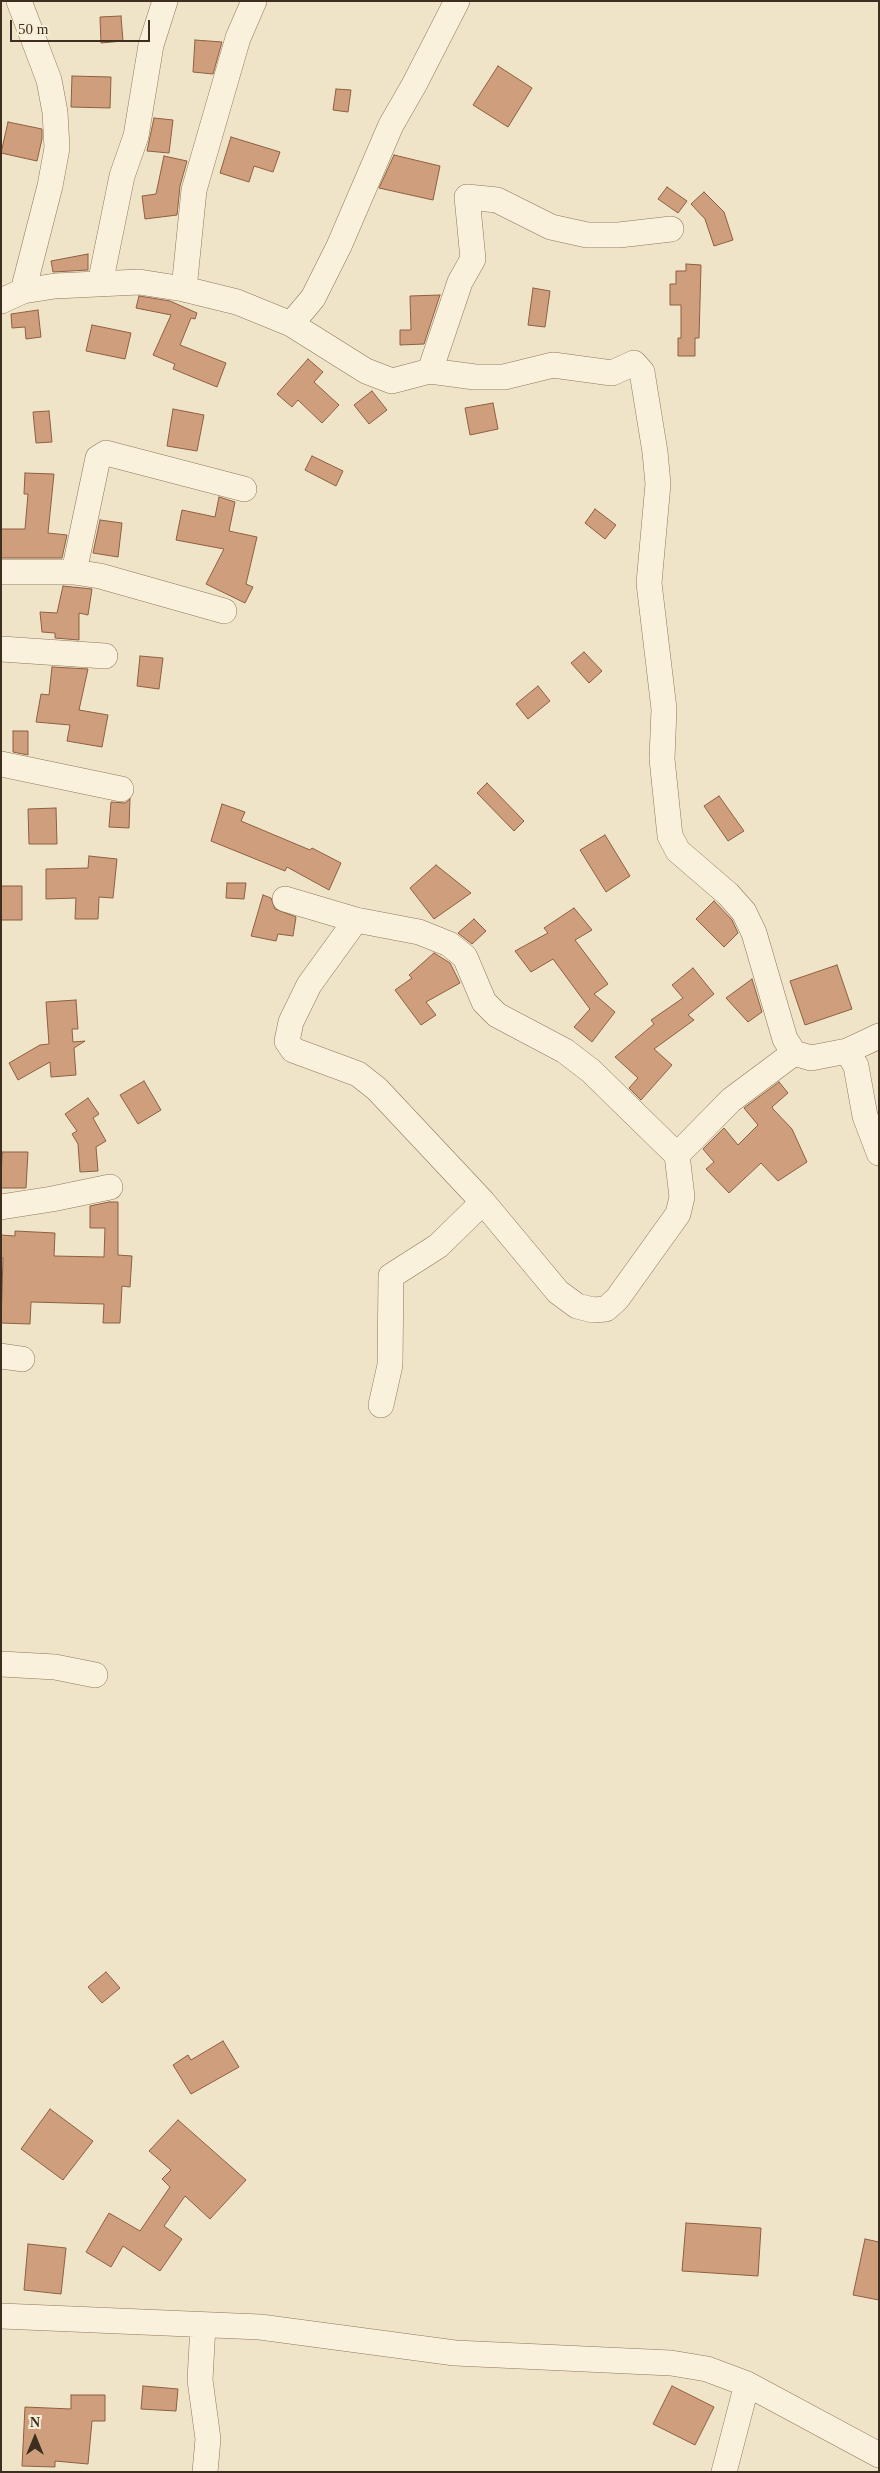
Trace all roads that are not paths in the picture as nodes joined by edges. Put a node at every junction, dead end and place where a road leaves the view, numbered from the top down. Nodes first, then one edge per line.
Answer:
1 (19, 1) edge
2 (166, 1) edge
3 (254, 1) edge
4 (457, 1) edge
5 (671, 229) dead end
6 (100, 284) junction
7 (184, 289) junction
8 (12, 296) edge
9 (291, 324) junction
10 (430, 371) junction
11 (244, 489) dead end
12 (1, 572) edge
13 (74, 572) junction
14 (224, 611) dead end
15 (1, 649) edge
16 (105, 656) dead end
17 (1, 764) edge
18 (121, 789) dead end
19 (285, 899) dead end
20 (356, 920) junction
21 (879, 1036) edge
22 (847, 1051) junction
23 (794, 1053) junction
24 (879, 1153) edge
25 (677, 1155) junction
26 (110, 1187) dead end
27 (483, 1202) junction
28 (1, 1207) edge
29 (381, 1406) dead end
30 (1, 1664) edge
31 (94, 1675) dead end
32 (1, 2316) edge
33 (204, 2325) junction
34 (747, 2384) junction
35 (879, 2455) edge
36 (205, 2472) edge
37 (724, 2472) edge

1 - 8 street
2 - 6 street
3 - 7 street
4 - 9 street
5 - 10 street
6 - 7 street
6 - 8 street
7 - 9 street
9 - 10 street
10 - 23 street
11 - 13 street
12 - 13 street
13 - 14 street
15 - 16 street
17 - 18 street
19 - 20 street
20 - 25 street
20 - 27 street
21 - 22 street
22 - 23 street
22 - 24 street
23 - 25 street
25 - 27 street
26 - 28 street
27 - 29 street
30 - 31 street
32 - 33 street
33 - 34 street
33 - 36 street
34 - 35 street
34 - 37 street

